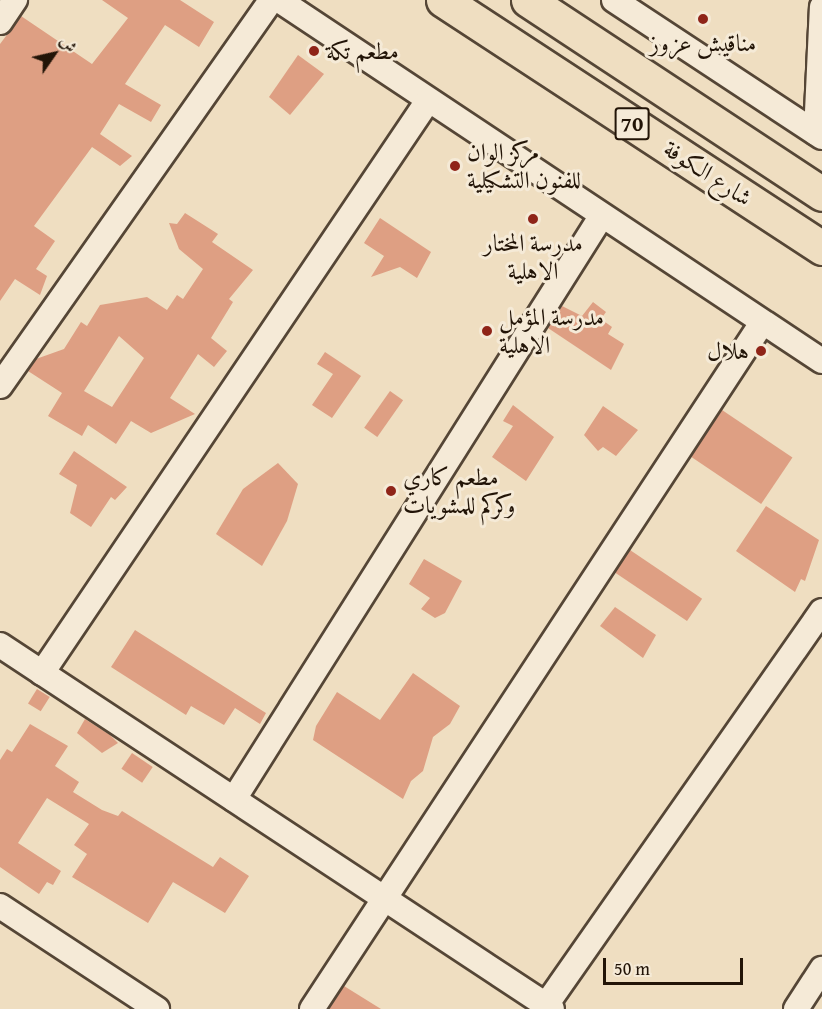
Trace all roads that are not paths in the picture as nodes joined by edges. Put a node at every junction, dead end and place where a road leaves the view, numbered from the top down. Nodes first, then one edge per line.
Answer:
1 (15, 0) edge
2 (270, 0) edge
3 (279, 0) edge
4 (442, 0) edge
5 (528, 0) edge
6 (614, 0) edge
7 (822, 7) edge
8 (0, 22) edge
9 (427, 102) junction
10 (819, 135) edge
11 (822, 195) edge
12 (601, 217) junction
13 (822, 248) edge
14 (762, 323) junction
15 (822, 361) edge
16 (0, 386) edge
17 (822, 611) edge
18 (0, 645) edge
19 (42, 673) junction
20 (234, 799) junction
21 (384, 898) junction
22 (0, 906) edge
23 (822, 969) edge
24 (549, 1007) edge
25 (157, 1009) edge
26 (312, 1009) edge
27 (796, 1009) edge

1 - 8 street
2 - 16 street
3 - 9 street
4 - 13 highway, شارع الكوفة / 70
5 - 11 highway, شارع الكوفة / 70
6 - 10 street
7 - 10 street
9 - 12 street
9 - 19 street
12 - 14 street
12 - 20 street
14 - 15 street
14 - 21 street
17 - 24 street
18 - 19 street
19 - 20 street
20 - 21 street
21 - 24 street
21 - 26 street
22 - 25 street
23 - 27 street

